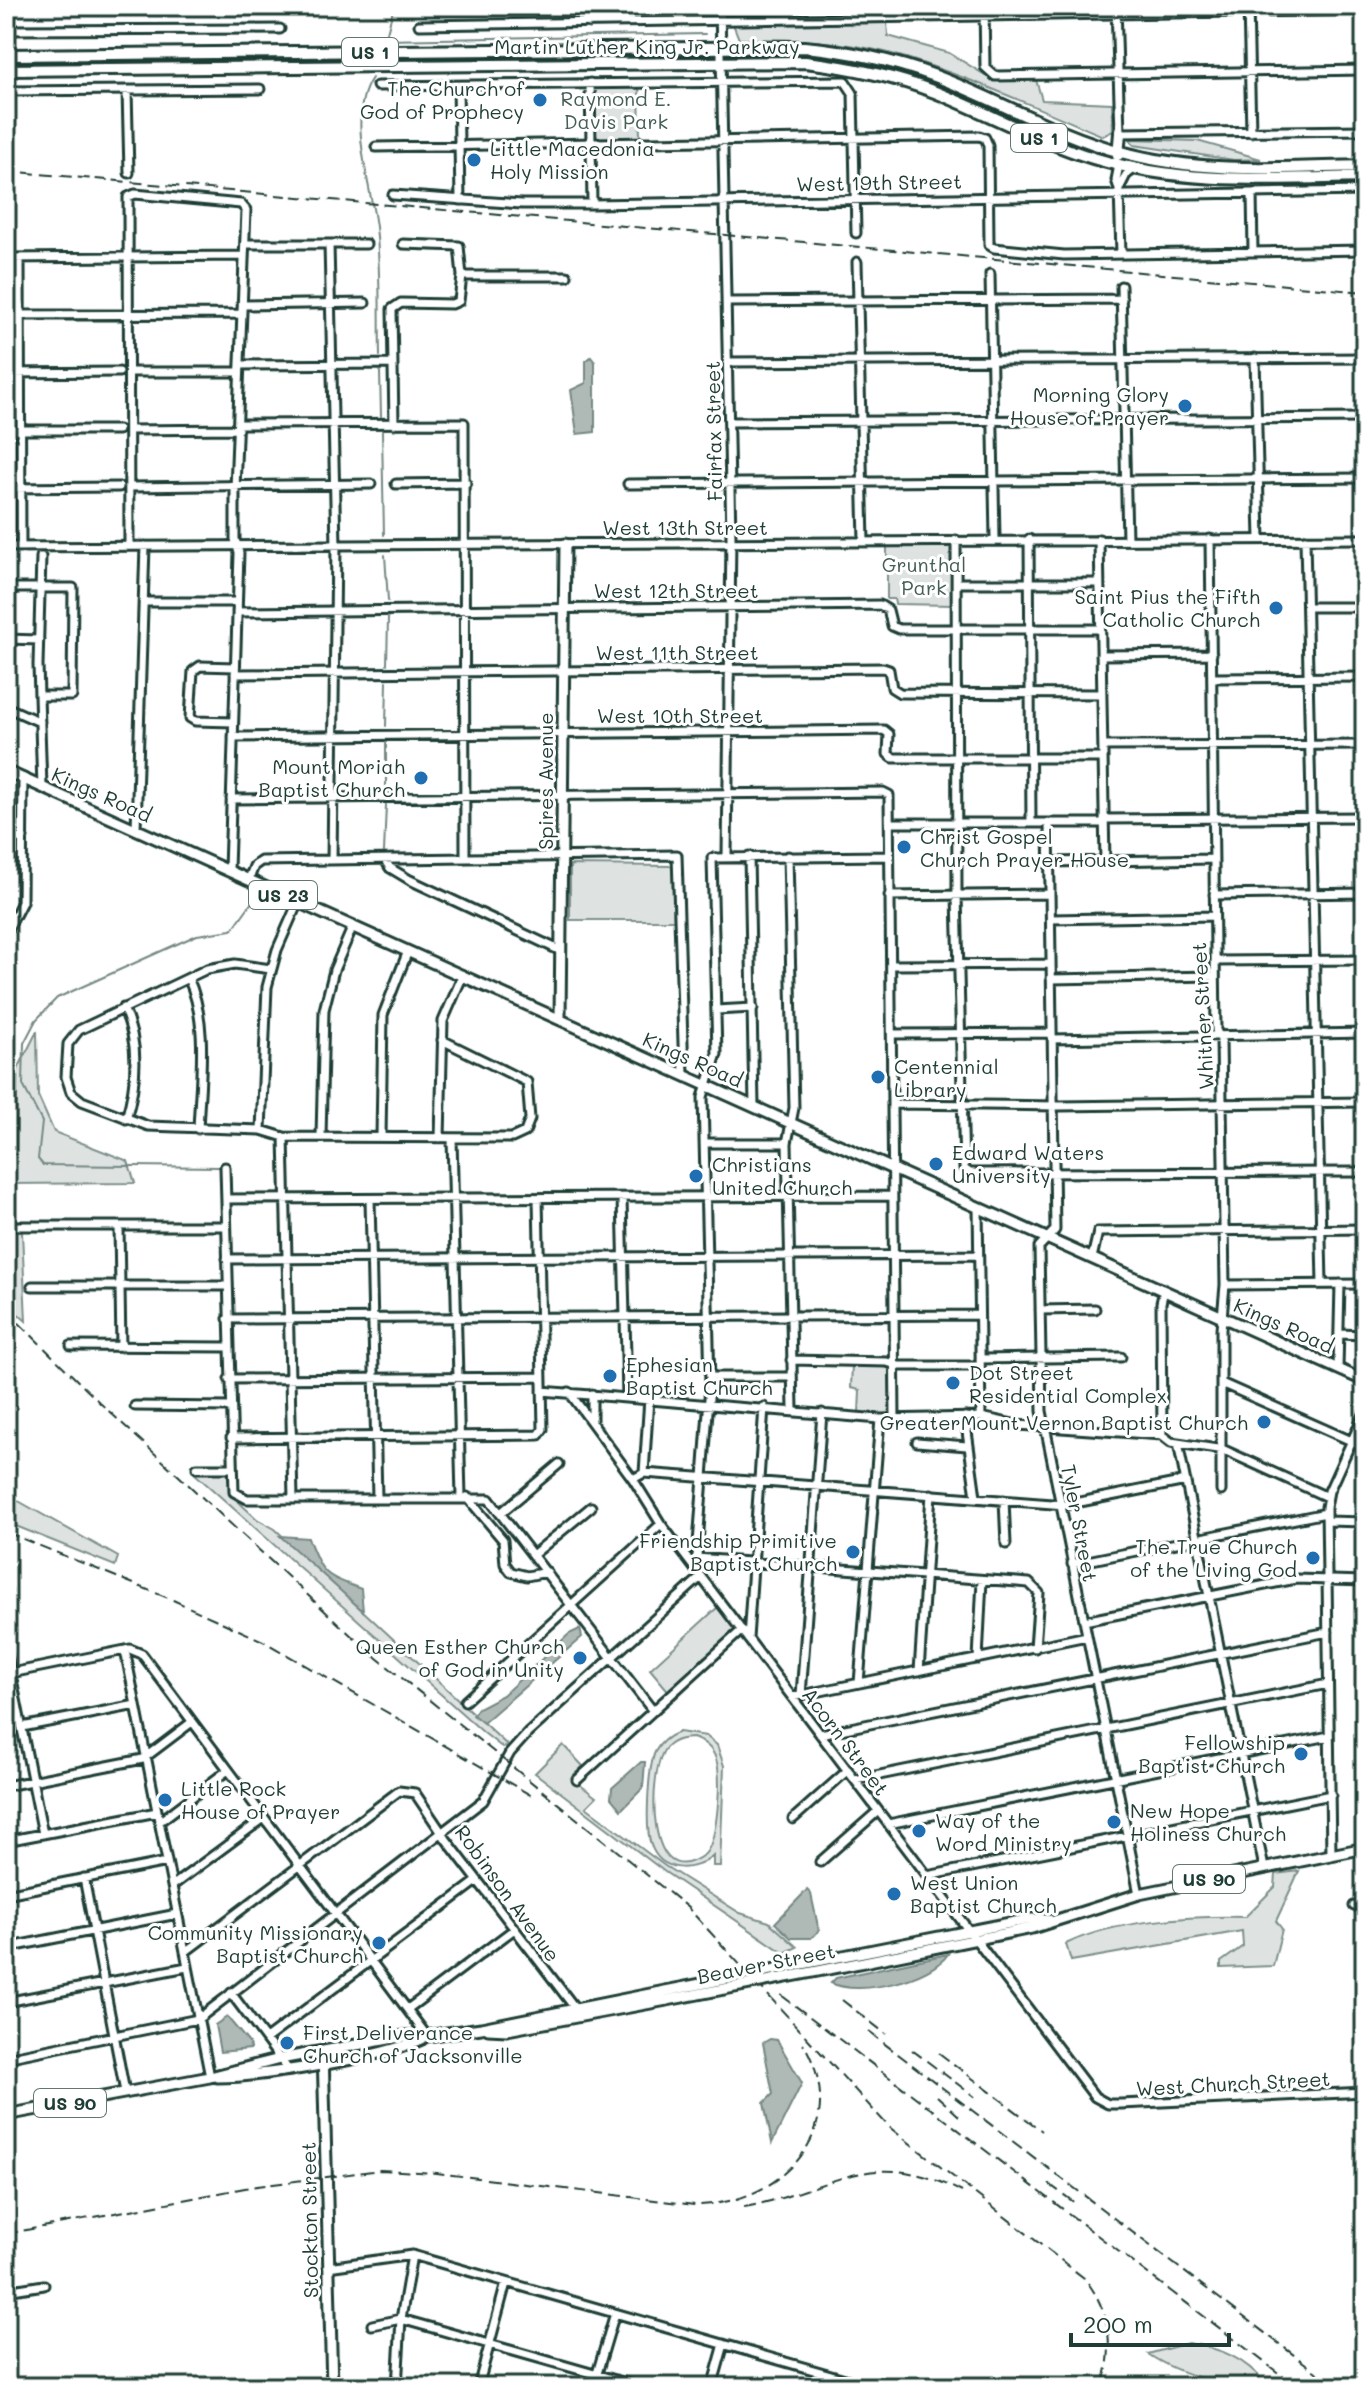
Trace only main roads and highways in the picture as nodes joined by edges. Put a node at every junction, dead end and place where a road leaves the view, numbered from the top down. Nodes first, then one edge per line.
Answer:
1 (6, 55) edge
2 (6, 70) edge
3 (1098, 145) junction
4 (1077, 152) junction
5 (1121, 152) junction
6 (1119, 165) junction
7 (1191, 165) junction
8 (1365, 166) edge
9 (1365, 177) edge
10 (565, 544) road end
11 (6, 771) edge
12 (560, 1019) junction
13 (1365, 1381) edge
14 (1365, 1848) edge
15 (1055, 1919) junction
16 (844, 1961) junction
17 (666, 1996) junction
18 (481, 2028) junction
19 (323, 2056) junction
20 (251, 2070) junction
21 (6, 2115) edge
22 (332, 2387) edge

1 - 3 highway, Martin Luther King Jr. Parkway / US 1
2 - 4 highway, Martin Luther King Jr. Parkway / US 1
3 - 5 highway, Martin Luther King Jr. Parkway / US 1
3 - 5 highway
4 - 5 highway
4 - 6 highway, Martin Luther King Jr. Parkway / US 1
5 - 7 highway, Martin Luther King Jr. Parkway / US 1
6 - 7 highway
6 - 9 highway, Martin Luther King Jr. Parkway / US 1
7 - 8 highway, Martin Luther King Jr. Parkway / US 1
10 - 12 main road, Spires Avenue
11 - 12 main road, Kings Road / US 23
12 - 13 main road, Kings Road / US 23
14 - 15 main road, Beaver Street / US 90
15 - 16 main road, Beaver Street / US 90
15 - 16 main road, Beaver Street / US 90
16 - 17 main road, Beaver Street / US 90, bridge
17 - 18 main road, Beaver Street / US 90
17 - 18 main road, Beaver Street / US 90
18 - 19 main road, Beaver Street / US 90
19 - 20 main road, Beaver Street / US 90
19 - 20 main road, Beaver Street / US 90
19 - 22 main road, Stockton Street
20 - 21 main road, Beaver Street / US 90

